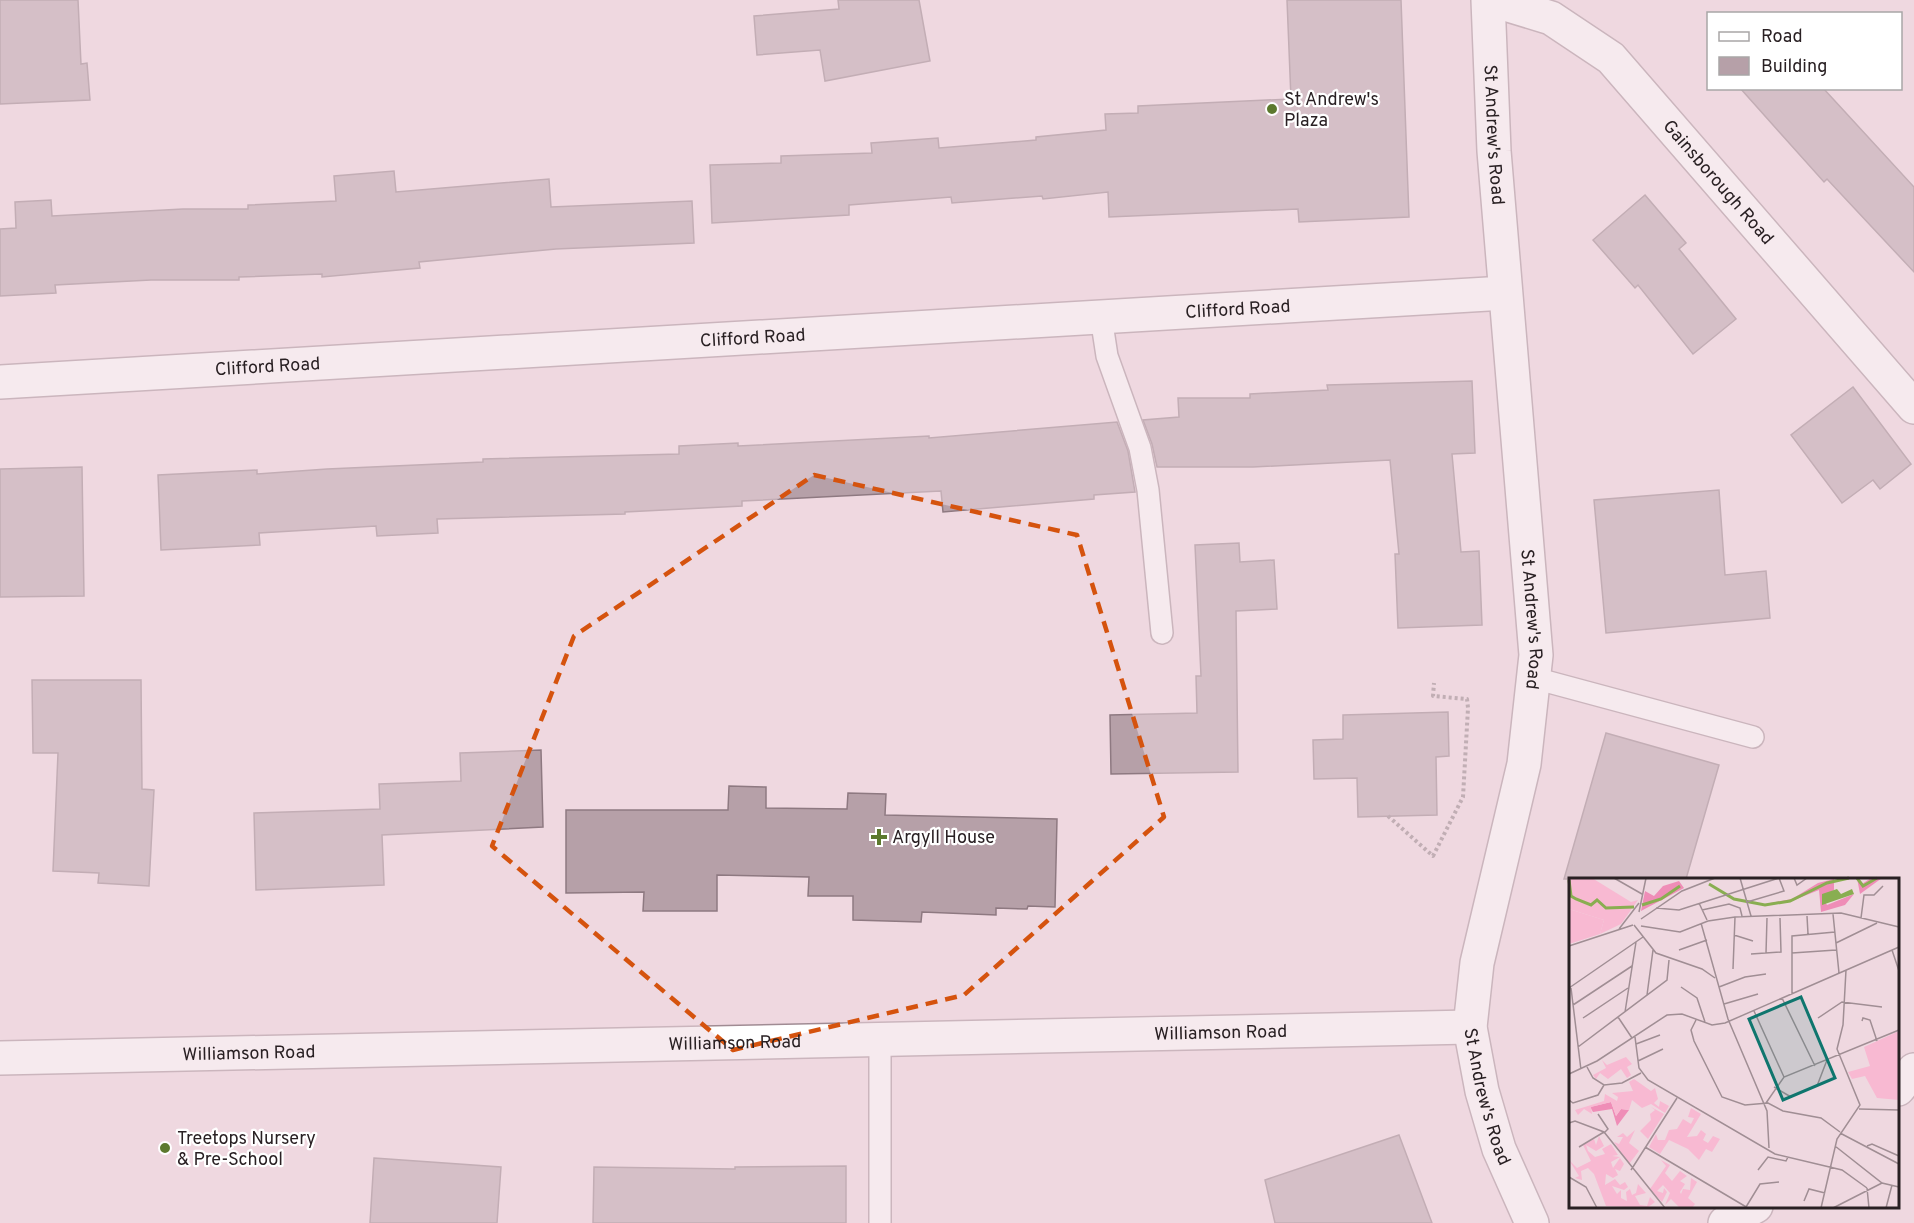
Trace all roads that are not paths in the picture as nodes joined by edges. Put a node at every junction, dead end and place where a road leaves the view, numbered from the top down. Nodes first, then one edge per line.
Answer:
1 (1490, 0) edge
2 (1506, 293) junction
3 (1101, 317) junction
4 (0, 382) edge
5 (1914, 407) edge
6 (1162, 633) dead end
7 (1534, 678) junction
8 (1753, 737) dead end
9 (1470, 1027) junction
10 (880, 1039) junction
11 (0, 1058) edge
12 (1914, 1070) edge
13 (1899, 1088) edge
14 (1752, 1208) edge
15 (880, 1223) edge
16 (1532, 1223) edge
17 (1725, 1223) edge

1 - 2 street, St Andrew's Road
1 - 5 street, Gainsborough Road
2 - 3 street, Clifford Road
2 - 7 street, St Andrew's Road
3 - 4 street, Clifford Road
3 - 6 lane
7 - 8 lane
7 - 9 street, St Andrew's Road
9 - 10 street, Williamson Road
9 - 16 street, St Andrew's Road
10 - 11 street, Williamson Road
10 - 15 lane
12 - 13 street
14 - 17 street

